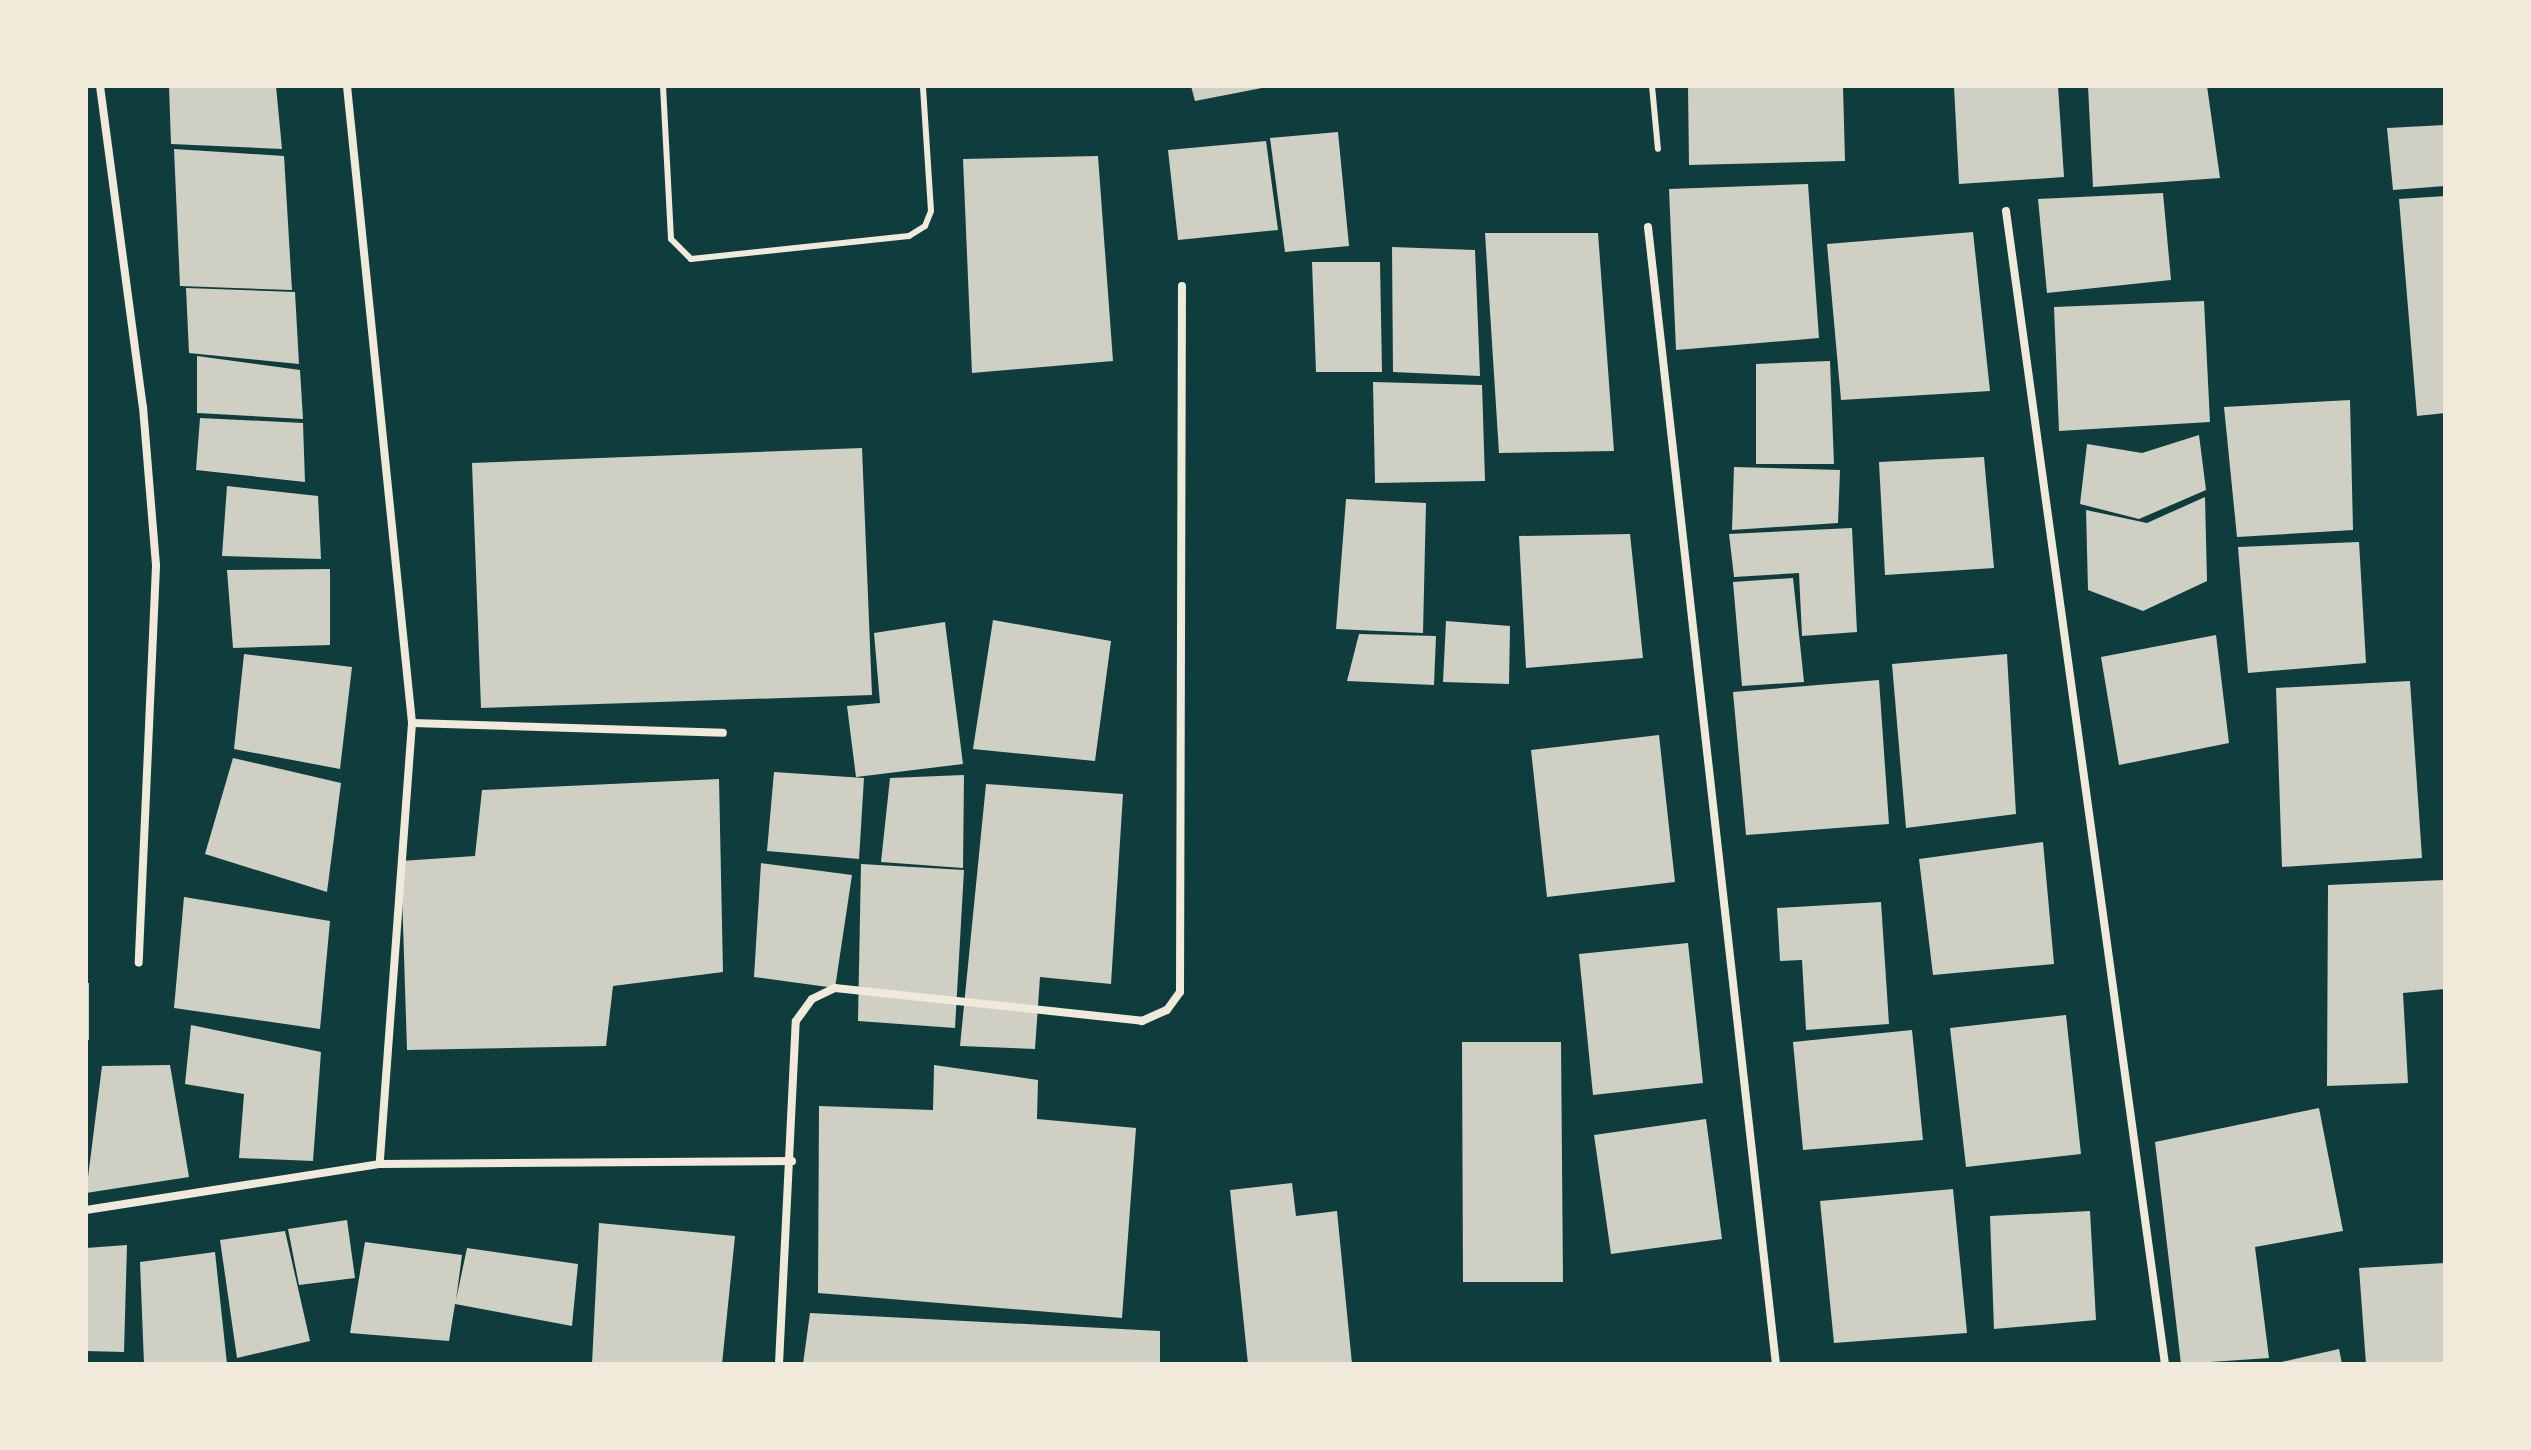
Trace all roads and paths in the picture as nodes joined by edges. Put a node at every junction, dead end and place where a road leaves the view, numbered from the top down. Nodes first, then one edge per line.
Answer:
1 (100, 86) edge
2 (347, 86) edge
3 (663, 86) edge
4 (923, 86) edge
5 (1652, 86) edge
6 (1658, 149) dead end
7 (2006, 211) dead end
8 (1648, 227) dead end
9 (1182, 286) dead end
10 (412, 723) junction
11 (723, 733) dead end
12 (139, 963) dead end
13 (792, 1161) junction
14 (380, 1164) junction
15 (86, 1210) edge
16 (779, 1364) edge
17 (1776, 1364) edge
18 (2165, 1364) edge

1 - 12 street
2 - 10 street
3 - 4 lane
5 - 6 lane
7 - 18 street
8 - 17 street
9 - 13 street
10 - 11 street
10 - 14 street
13 - 14 street
13 - 16 street
14 - 15 street

